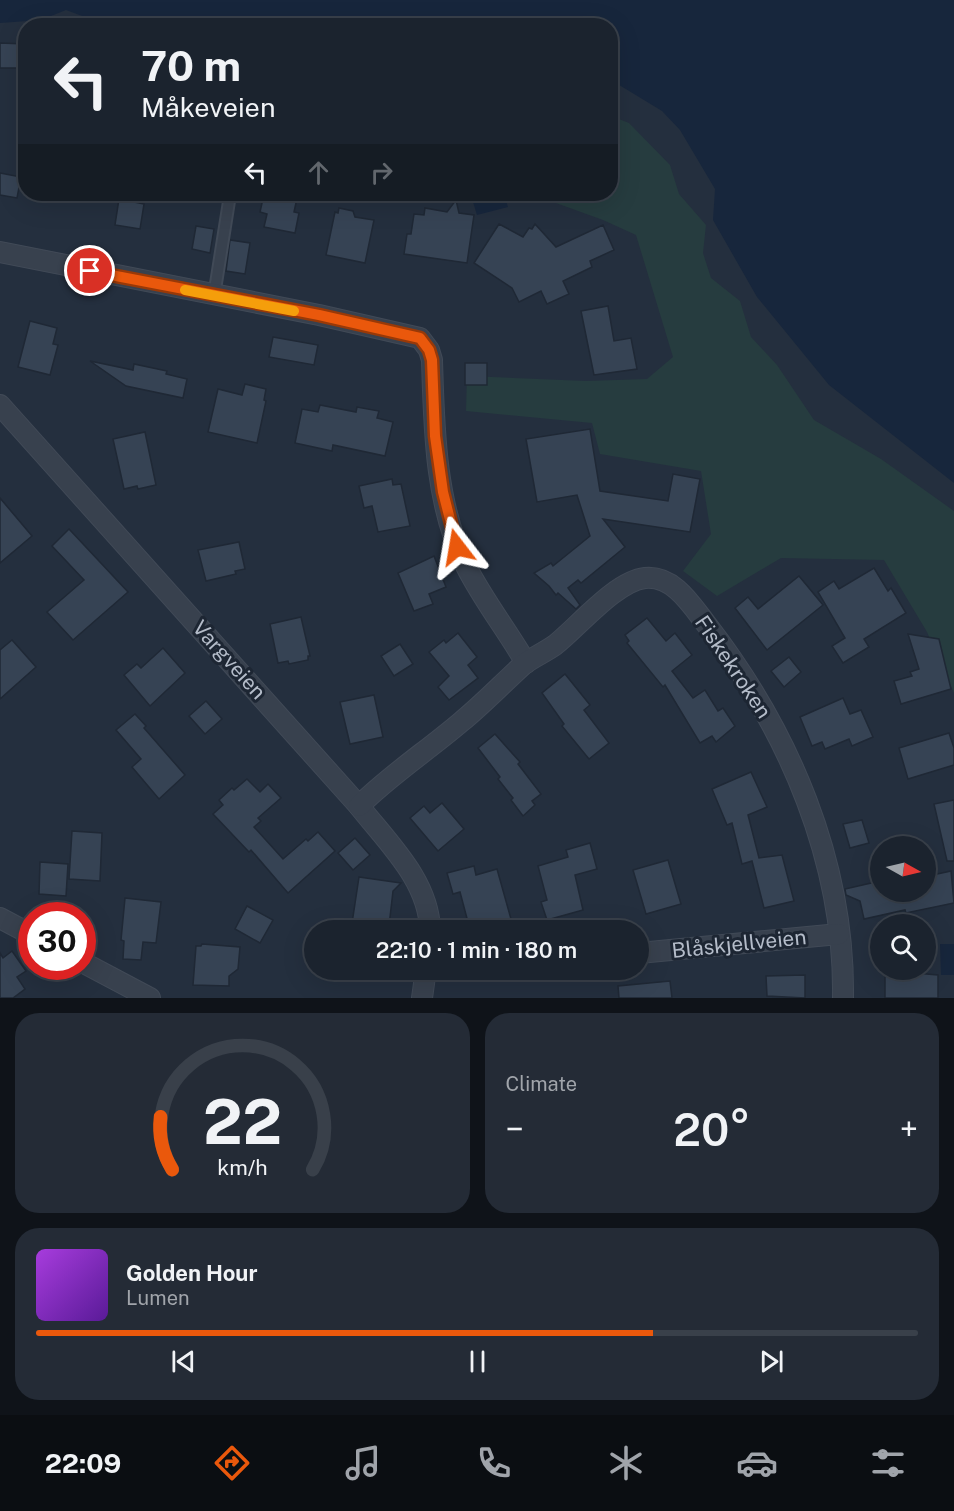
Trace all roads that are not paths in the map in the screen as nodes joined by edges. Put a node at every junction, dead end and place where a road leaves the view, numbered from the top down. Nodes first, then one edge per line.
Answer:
1 (229, 201) edge
2 (0, 252) edge
3 (214, 296) junction
4 (0, 405) edge
5 (526, 663) junction
6 (359, 806) junction
7 (0, 918) edge
8 (430, 920) edge
9 (18, 928) edge
10 (839, 934) junction
11 (649, 952) edge
12 (96, 969) edge
13 (424, 980) edge
14 (150, 998) edge
15 (422, 998) edge
16 (843, 998) edge

1 - 3 lane
2 - 3 street
3 - 5 street
4 - 6 street, Vargveien
5 - 6 street, Fiskekroken
5 - 10 street, Fiskekroken
6 - 8 street, Vargveien
7 - 9 street
10 - 11 street, Blåskjellveien
10 - 16 street, Fiskekroken
12 - 14 street
13 - 15 street

